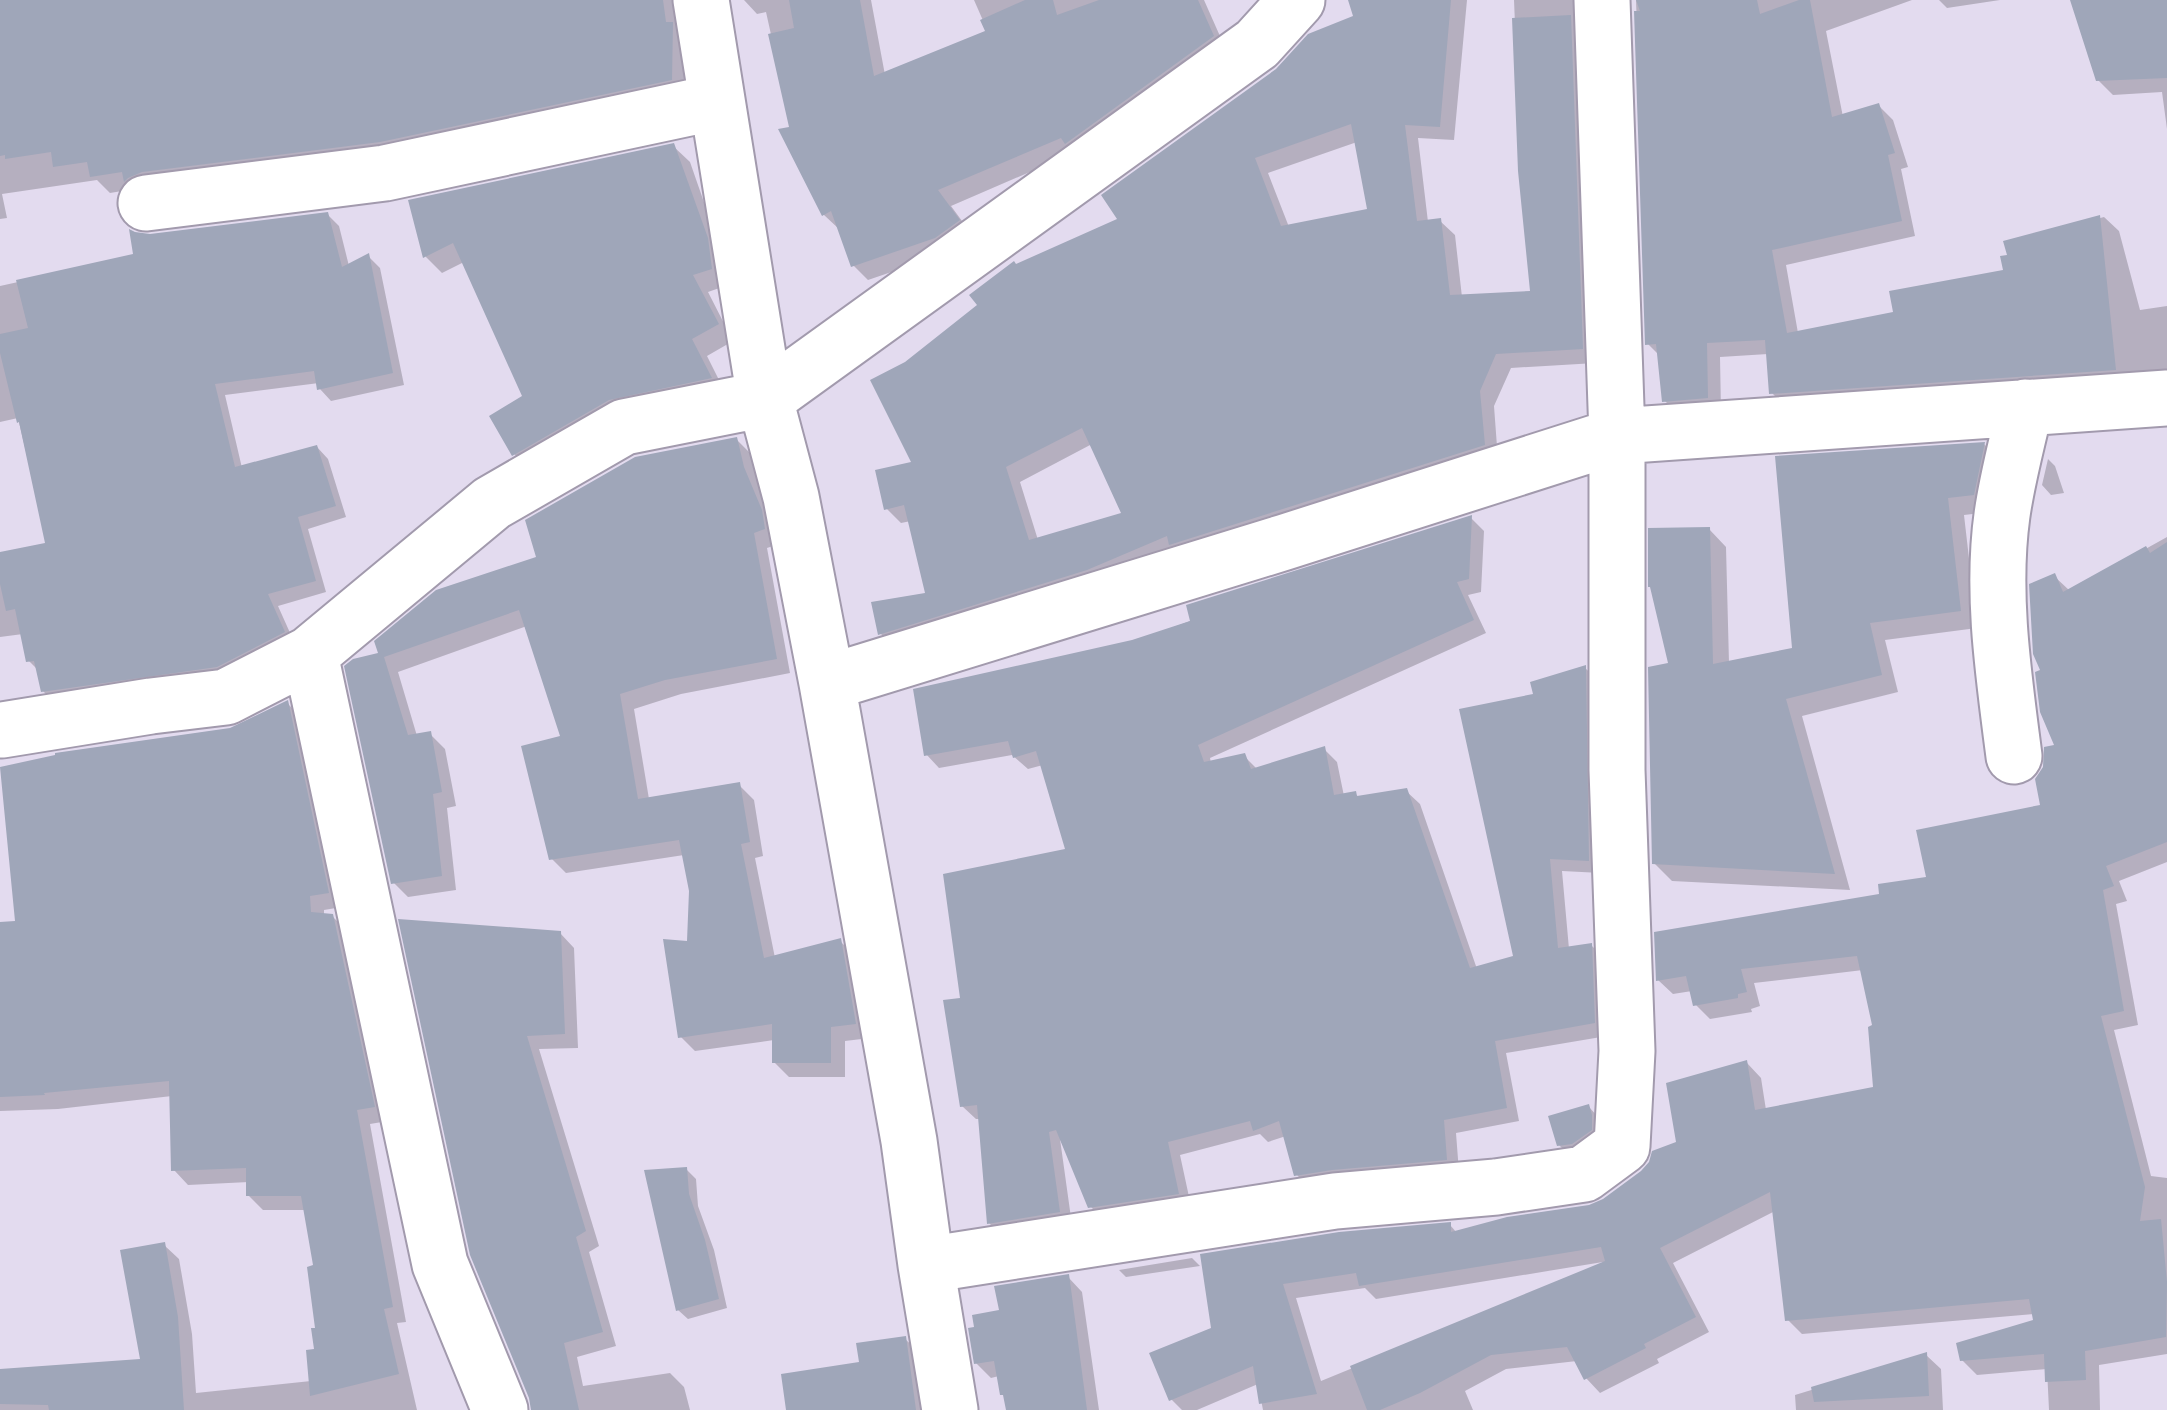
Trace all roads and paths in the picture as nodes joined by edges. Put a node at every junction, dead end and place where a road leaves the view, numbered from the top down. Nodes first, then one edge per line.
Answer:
1 (701, 0) edge
2 (1297, 0) edge
3 (1602, 0) edge
4 (717, 102) junction
5 (146, 203) dead end
6 (2167, 398) edge
7 (765, 399) junction
8 (2025, 408) junction
9 (1616, 436) junction
10 (310, 654) junction
11 (827, 683) junction
12 (1, 729) edge
13 (2014, 756) dead end
14 (926, 1265) junction
15 (500, 1410) edge
16 (950, 1410) edge

1 - 4 street
2 - 7 street
3 - 9 street
4 - 5 street
4 - 7 street
6 - 8 street
7 - 10 street
7 - 11 street
8 - 9 street
8 - 13 street
9 - 11 street
9 - 14 street
10 - 12 street
10 - 15 street
11 - 14 street
14 - 16 street

